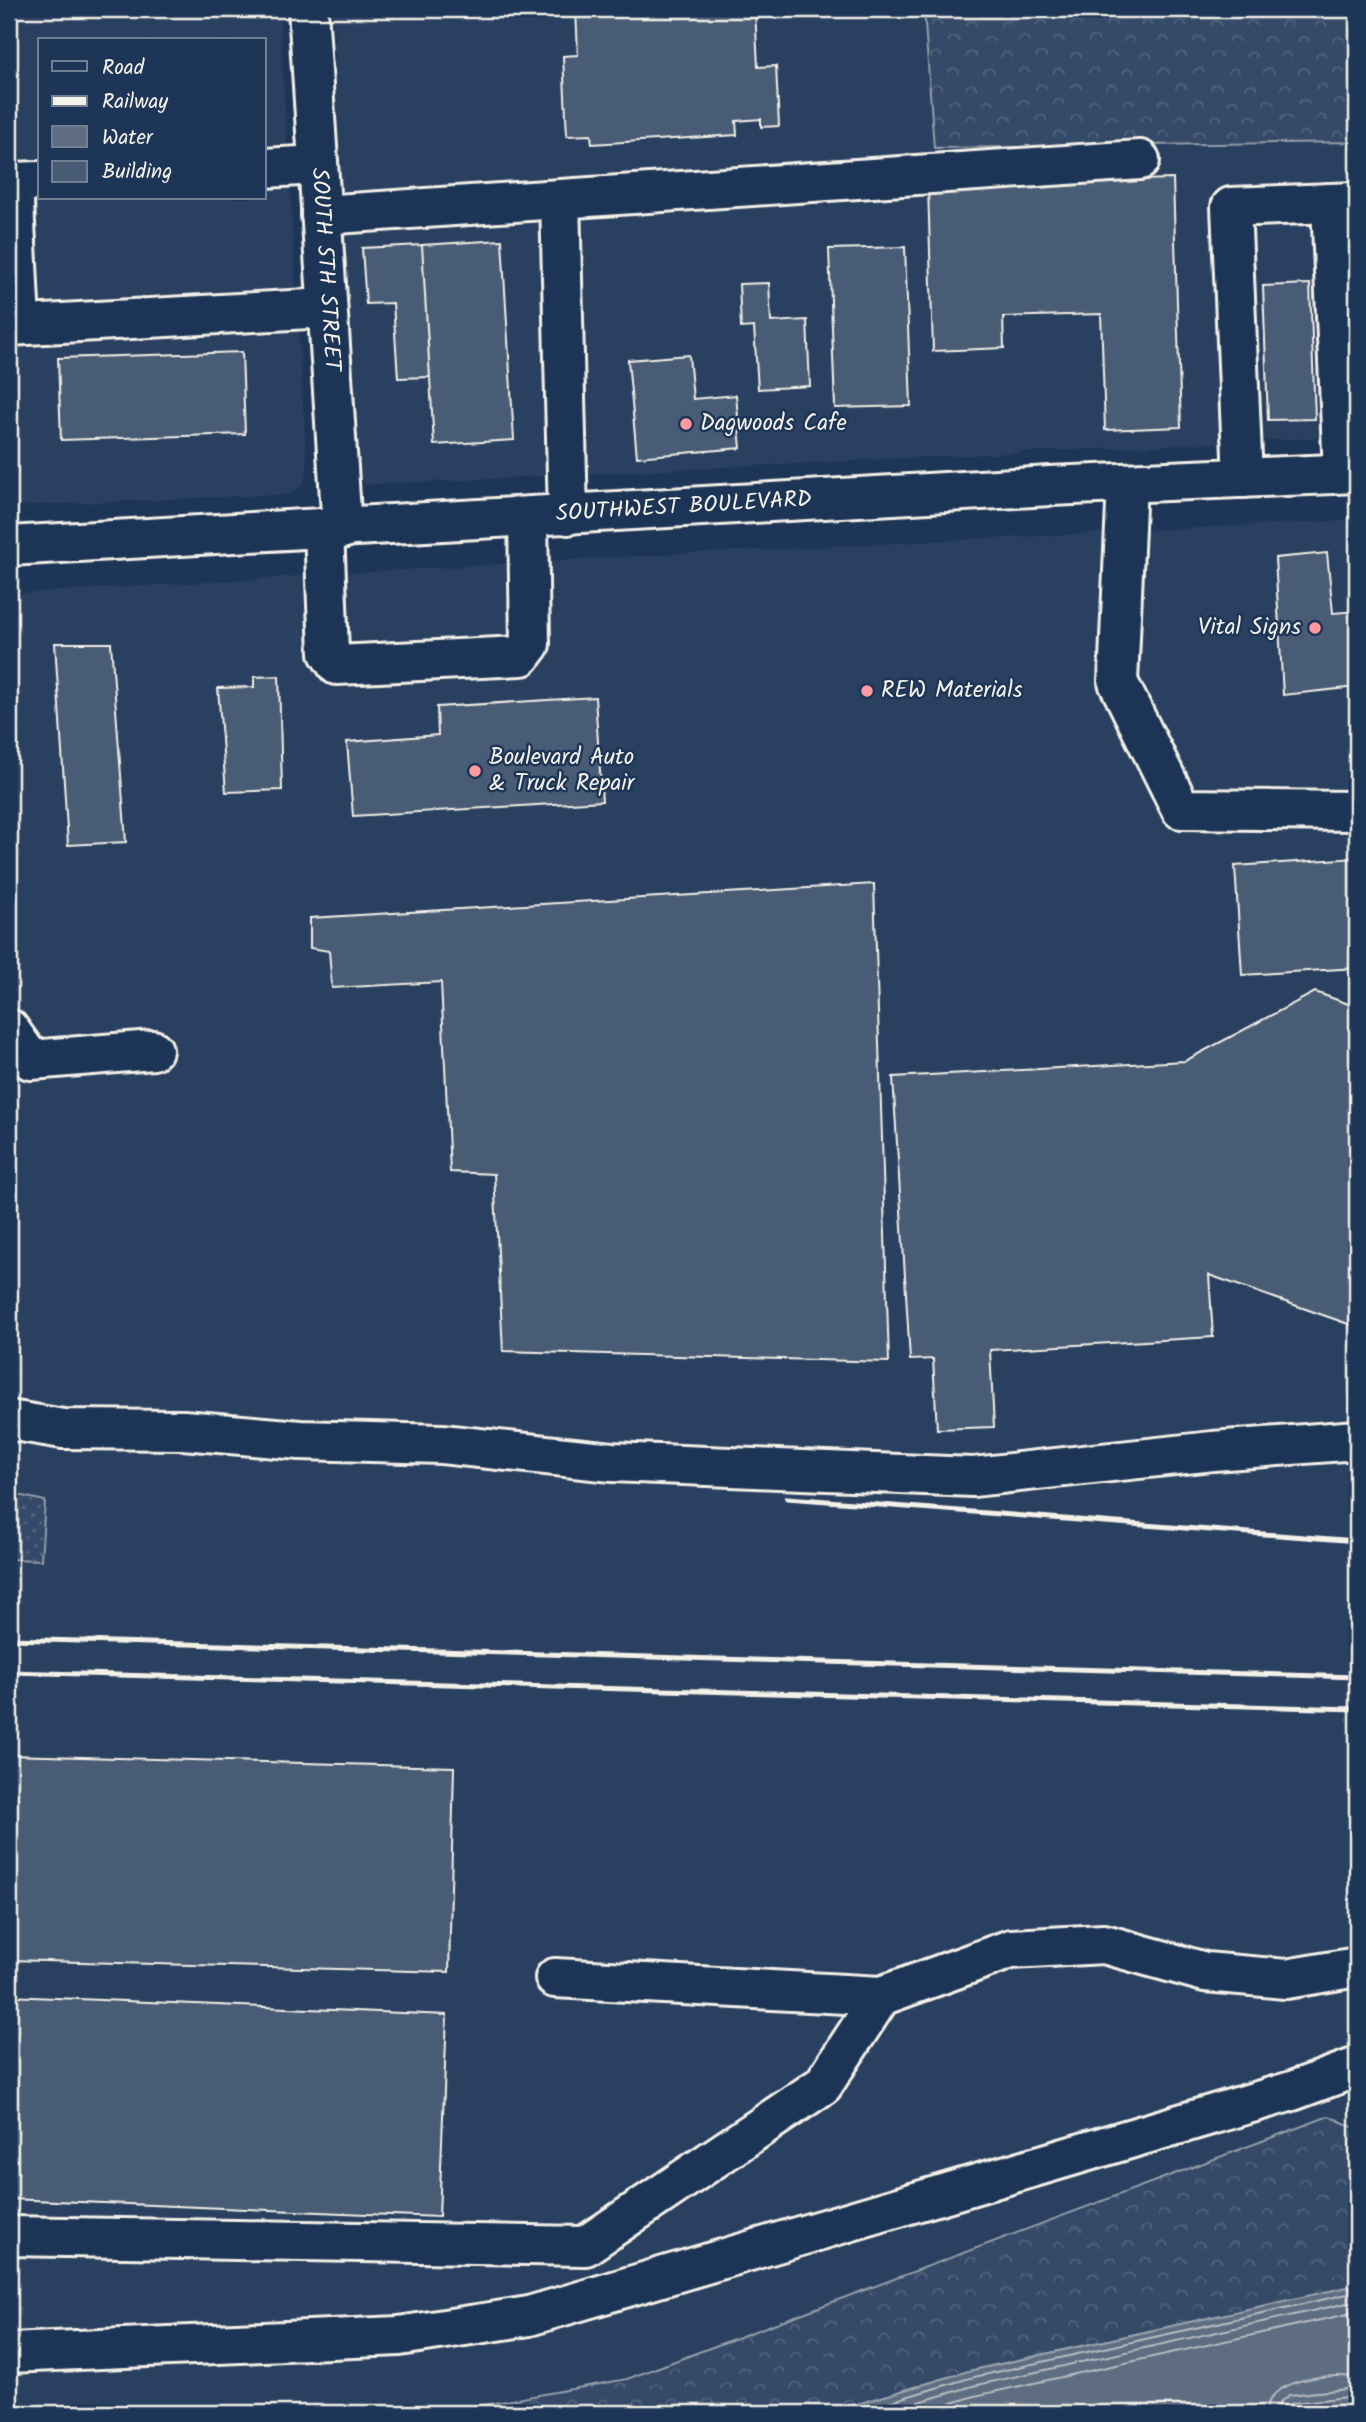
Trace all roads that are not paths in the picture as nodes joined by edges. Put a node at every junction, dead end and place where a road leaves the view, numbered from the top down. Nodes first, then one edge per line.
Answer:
1 (308, 9) edge
2 (1140, 160) dead end
3 (318, 165) junction
4 (266, 168) edge
5 (38, 181) edge
6 (560, 199) junction
7 (1344, 202) edge
8 (321, 215) junction
9 (327, 308) junction
10 (14, 326) edge
11 (1350, 473) edge
12 (1243, 478) junction
13 (1127, 483) junction
14 (568, 515) junction
15 (528, 517) junction
16 (333, 529) junction
17 (9, 546) edge
18 (1357, 811) edge
19 (9, 1029) edge
20 (153, 1050) dead end
21 (9, 1420) edge
22 (1357, 1440) edge
23 (1357, 1967) edge
24 (555, 1978) dead end
25 (881, 1996) junction
26 (1357, 2067) edge
27 (9, 2236) edge
28 (9, 2354) edge

1 - 3 main road, SOUTH 5TH STREET
2 - 6 main road
3 - 4 main road
3 - 8 main road, SOUTH 5TH STREET
5 - 10 main road
6 - 8 main road
6 - 14 main road
7 - 11 main road
7 - 12 main road
8 - 9 main road, SOUTH 5TH STREET
9 - 10 main road
9 - 16 main road, SOUTH 5TH STREET
11 - 12 main road, SOUTHWEST BOULEVARD
12 - 13 main road, SOUTHWEST BOULEVARD
13 - 14 main road, SOUTHWEST BOULEVARD
13 - 18 main road
14 - 15 main road, SOUTHWEST BOULEVARD
15 - 16 main road, SOUTHWEST BOULEVARD
15 - 16 main road, SOUTH 5TH STREET
16 - 17 main road, SOUTHWEST BOULEVARD
19 - 20 main road
21 - 22 main road
23 - 25 main road
24 - 25 main road
25 - 27 main road
26 - 28 main road

